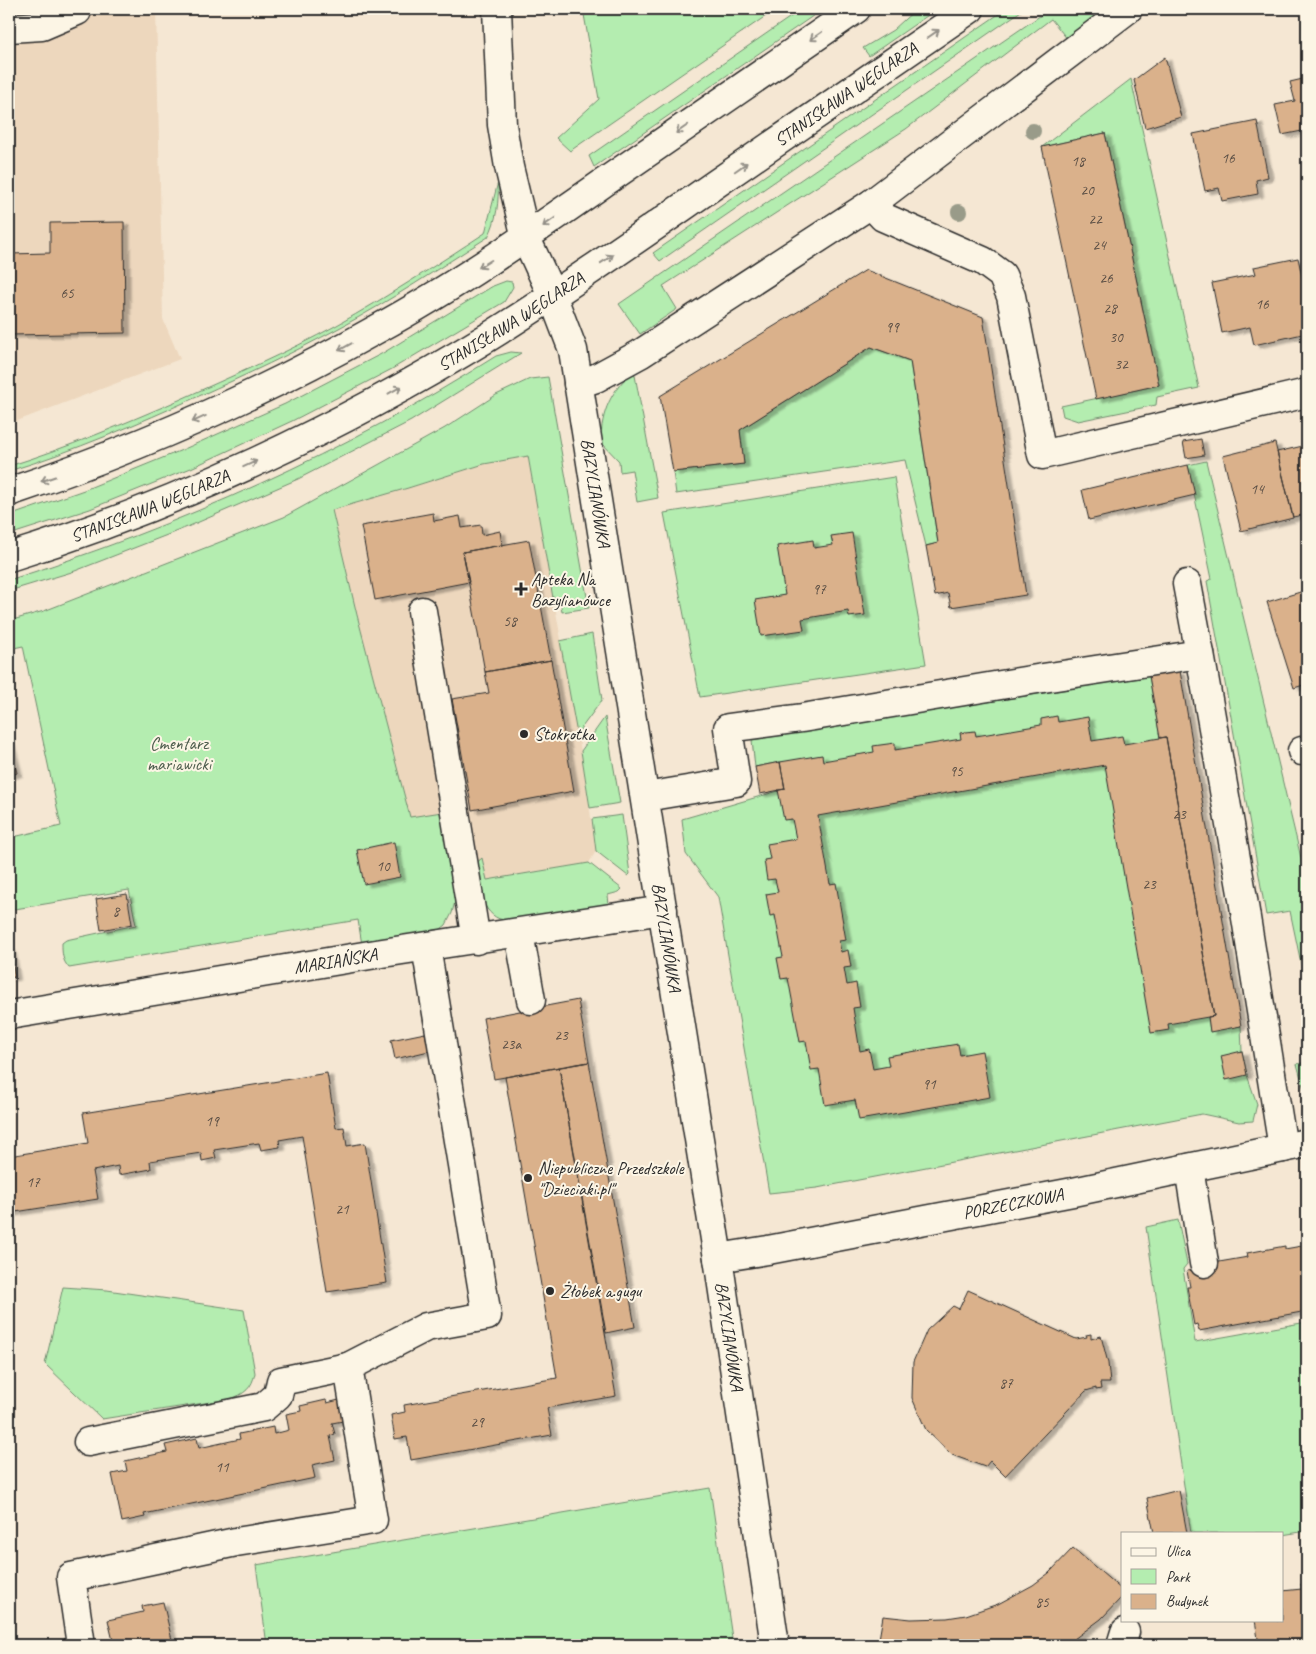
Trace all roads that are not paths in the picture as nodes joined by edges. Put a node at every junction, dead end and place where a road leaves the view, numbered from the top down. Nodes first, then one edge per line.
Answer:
1 (77, 9) edge
2 (497, 9) edge
3 (856, 9) edge
4 (970, 9) edge
5 (1128, 9) edge
6 (9, 28) edge
7 (871, 204) junction
8 (526, 238) junction
9 (552, 295) junction
10 (578, 384) junction
11 (1307, 393) edge
12 (9, 492) edge
13 (9, 557) edge
14 (1187, 584) dead end
15 (422, 611) dead end
16 (1200, 654) junction
17 (645, 797) junction
18 (664, 910) junction
19 (519, 933) junction
20 (476, 940) junction
21 (426, 947) junction
22 (531, 1000) dead end
23 (9, 1015) edge
24 (1295, 1146) edge
25 (1188, 1168) junction
26 (718, 1258) junction
27 (1204, 1262) dead end
28 (348, 1367) junction
29 (88, 1442) dead end
30 (81, 1645) edge
31 (775, 1645) edge

1 - 6 street
2 - 8 street, BAZYLIANÓWKA
3 -> 8 street
9 -> 4 street, STANISŁAWA WĘGLARZA
5 - 7 street
7 - 10 street
7 - 11 street
8 - 9 street, BAZYLIANÓWKA
8 -> 12 street
9 - 10 street, BAZYLIANÓWKA
13 -> 9 street, STANISŁAWA WĘGLARZA
10 - 17 street, BAZYLIANÓWKA
14 - 16 street
15 - 20 street
16 - 17 street
16 - 24 street
17 - 18 street, BAZYLIANÓWKA
18 - 19 street, MARIAŃSKA
18 - 26 street, BAZYLIANÓWKA
19 - 20 street, MARIAŃSKA
19 - 22 street
20 - 21 street, MARIAŃSKA
21 - 23 street, MARIAŃSKA
21 - 28 street
24 - 25 street, PORZECZKOWA
25 - 26 street, PORZECZKOWA
25 - 27 street
26 - 31 street, BAZYLIANÓWKA
28 - 29 street
28 - 30 street

